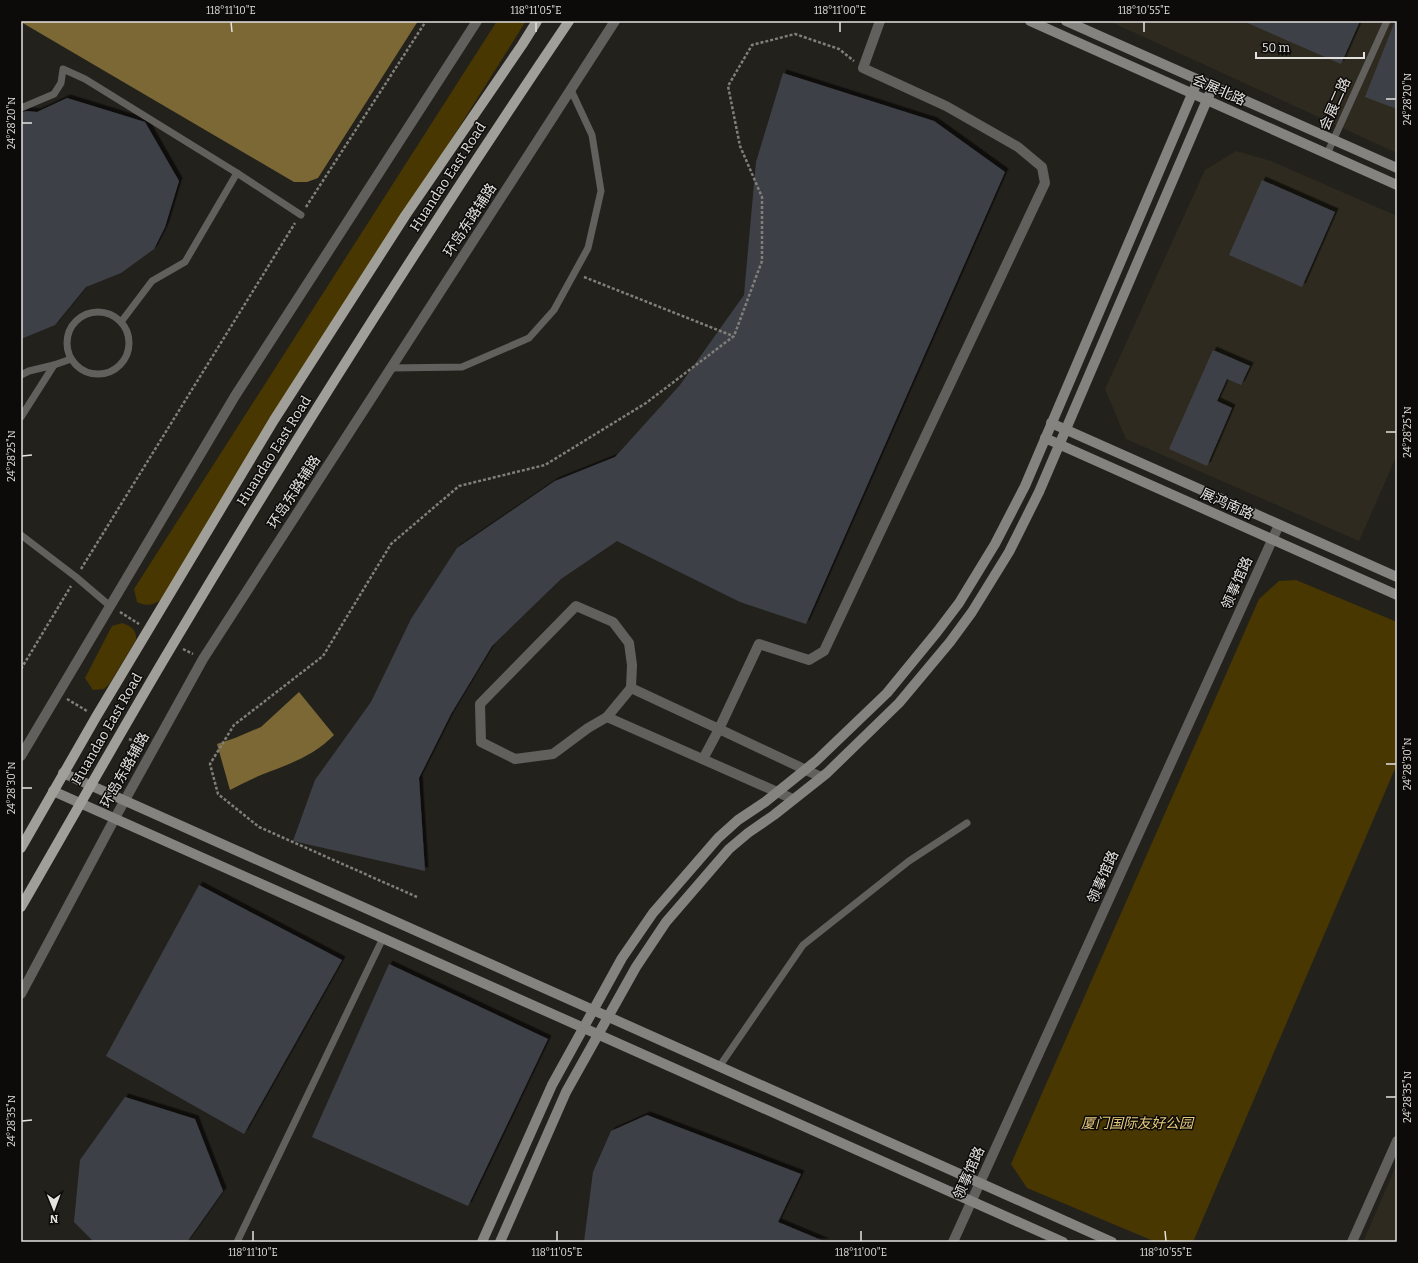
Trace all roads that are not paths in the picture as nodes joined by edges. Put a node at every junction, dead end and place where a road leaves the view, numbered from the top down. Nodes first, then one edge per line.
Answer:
1 (477, 21) edge
2 (537, 21) edge
3 (569, 21) edge
4 (616, 21) edge
5 (880, 21) edge
6 (1030, 21) edge
7 (1066, 21) edge
8 (1387, 21) edge
9 (1198, 80) junction
10 (1213, 86) junction
11 (571, 90) junction
12 (1192, 94) junction
13 (1207, 100) junction
14 (21, 108) edge
15 (1333, 140) junction
16 (1327, 154) junction
17 (1397, 168) edge
18 (237, 172) junction
19 (1397, 185) edge
20 (301, 215) road end
21 (120, 322) junction
22 (71, 359) junction
23 (54, 365) junction
24 (391, 368) junction
25 (21, 375) edge
26 (21, 417) edge
27 (1052, 423) junction
28 (1066, 430) junction
29 (1045, 438) junction
30 (1060, 445) junction
31 (1279, 525) junction
32 (21, 535) edge
33 (1272, 540) junction
34 (1397, 577) edge
35 (1397, 595) edge
36 (110, 606) junction
37 (631, 688) junction
38 (607, 717) junction
39 (719, 729) junction
40 (21, 756) edge
41 (703, 760) junction
42 (805, 769) junction
43 (63, 773) junction
44 (821, 777) junction
45 (91, 786) junction
46 (53, 791) junction
47 (777, 792) junction
48 (793, 799) junction
49 (125, 800) junction
50 (81, 803) junction
51 (115, 818) junction
52 (967, 823) dead end
53 (21, 848) edge
54 (21, 907) edge
55 (383, 938) junction
56 (21, 994) edge
57 (594, 1010) junction
58 (608, 1017) junction
59 (584, 1028) junction
60 (598, 1034) junction
61 (719, 1067) junction
62 (1397, 1141) edge
63 (980, 1183) junction
64 (972, 1201) junction
65 (237, 1242) edge
66 (482, 1242) edge
67 (500, 1242) edge
68 (953, 1242) edge
69 (1063, 1242) edge
70 (1112, 1242) edge
71 (1352, 1242) edge

1 - 36 street
2 - 43 main road, Huandao East Road
3 - 45 main road, Huandao East Road
4 - 11 street, 环岛东路辅路
5 - 39 street
6 - 12 main road, 会展北路
7 - 9 main road, 会展北路
8 - 15 lane, 会展二路
9 - 10 main road, 会展北路
9 - 12 main road
10 - 13 main road
10 - 15 main road, 会展北路
11 - 24 street, 环岛东路辅路
11 - 24 lane
12 - 13 main road, 会展北路
12 - 27 main road
13 - 16 main road, 会展北路
13 - 28 main road
14 - 18 lane
15 - 16 lane, 会展二路
15 - 17 main road, 会展北路
16 - 19 main road, 会展北路
18 - 20 lane
18 - 21 lane
21 - 22 lane
21 - 22 lane
22 - 23 lane
23 - 25 lane
23 - 26 lane
24 - 49 street, 环岛东路辅路
27 - 28 main road, 展鸿南路
27 - 29 main road
28 - 30 main road
28 - 31 main road, 展鸿南路
29 - 30 main road, 展鸿南路
29 - 42 main road
30 - 33 main road, 展鸿南路
30 - 44 main road
31 - 33 street, 领事馆路
31 - 34 main road, 展鸿南路
32 - 36 lane
33 - 35 main road, 展鸿南路
33 - 63 street, 领事馆路
36 - 40 street
37 - 38 street
37 - 38 street
37 - 39 street
38 - 41 street
39 - 41 street
39 - 42 street
41 - 47 street
42 - 44 street
42 - 47 main road
43 - 45 main road
43 - 46 main road, Huandao East Road
44 - 48 main road
45 - 49 main road
45 - 50 main road, Huandao East Road
46 - 50 main road
46 - 53 main road, Huandao East Road
47 - 48 street
47 - 57 main road
48 - 58 main road
49 - 51 street, 环岛东路辅路
49 - 57 main road
50 - 51 main road
50 - 54 main road, Huandao East Road
51 - 55 main road
51 - 56 street, 环岛东路辅路
52 - 61 lane
55 - 59 main road
55 - 65 lane
57 - 58 main road
57 - 59 main road
58 - 60 main road
58 - 61 main road
59 - 60 main road
59 - 66 main road
60 - 64 main road
60 - 67 main road
61 - 63 main road
62 - 71 street
63 - 64 street, 领事馆路
63 - 70 main road
64 - 68 street, 领事馆路
64 - 69 main road

